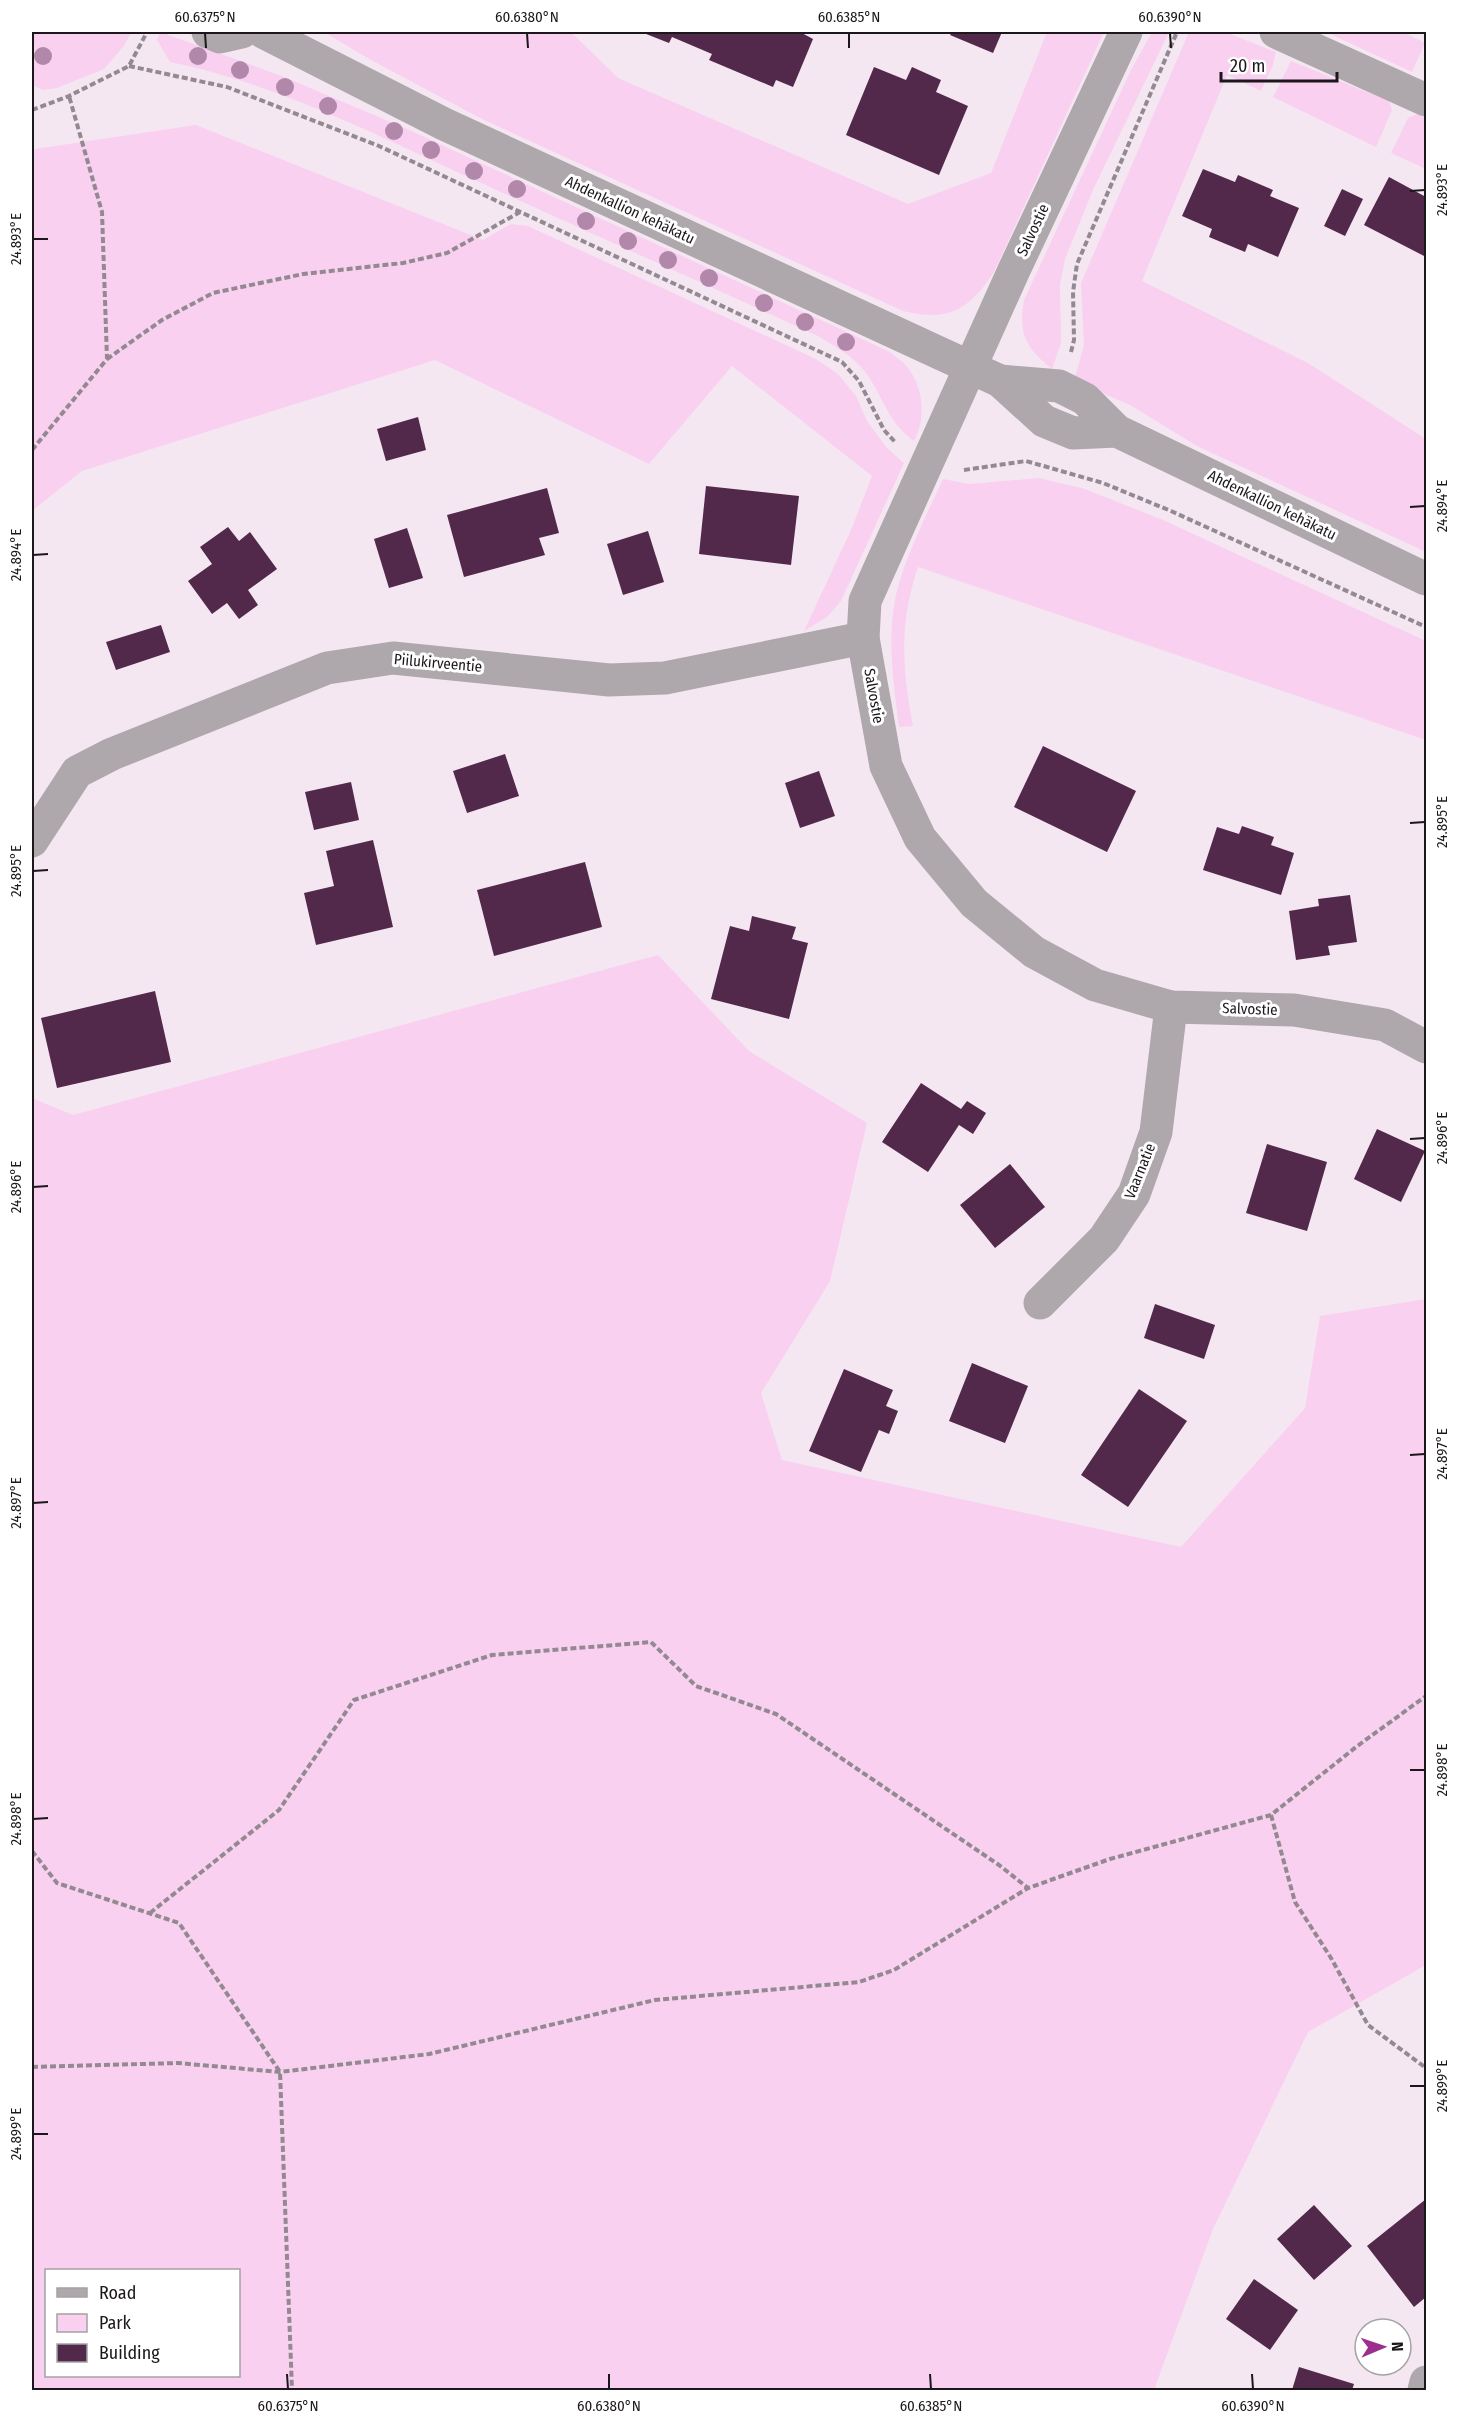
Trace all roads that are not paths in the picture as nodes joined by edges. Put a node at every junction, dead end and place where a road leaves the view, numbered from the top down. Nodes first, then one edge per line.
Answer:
1 (208, 32) edge
2 (242, 32) edge
3 (263, 32) edge
4 (1126, 32) edge
5 (1276, 32) edge
6 (1426, 100) edge
7 (971, 368) junction
8 (1000, 381) junction
9 (1117, 430) junction
10 (1426, 579) edge
11 (863, 638) junction
12 (32, 841) edge
13 (1172, 1007) junction
14 (1426, 1047) edge
15 (1040, 1303) dead end
16 (1426, 2382) edge
17 (1424, 2391) edge

1 - 2 street
3 - 7 street, Ahdenkallion kehäkatu
4 - 7 street, Salvostie
5 - 6 street
7 - 8 street, Ahdenkallion kehäkatu
7 - 11 street, Salvostie
8 - 9 street, Ahdenkallion kehäkatu
8 - 9 street, Ahdenkallion kehäkatu
9 - 10 street, Ahdenkallion kehäkatu
11 - 12 street, Piilukirveentie
11 - 13 street, Salvostie
13 - 14 street, Salvostie
13 - 15 street, Vaarnatie
16 - 17 street

